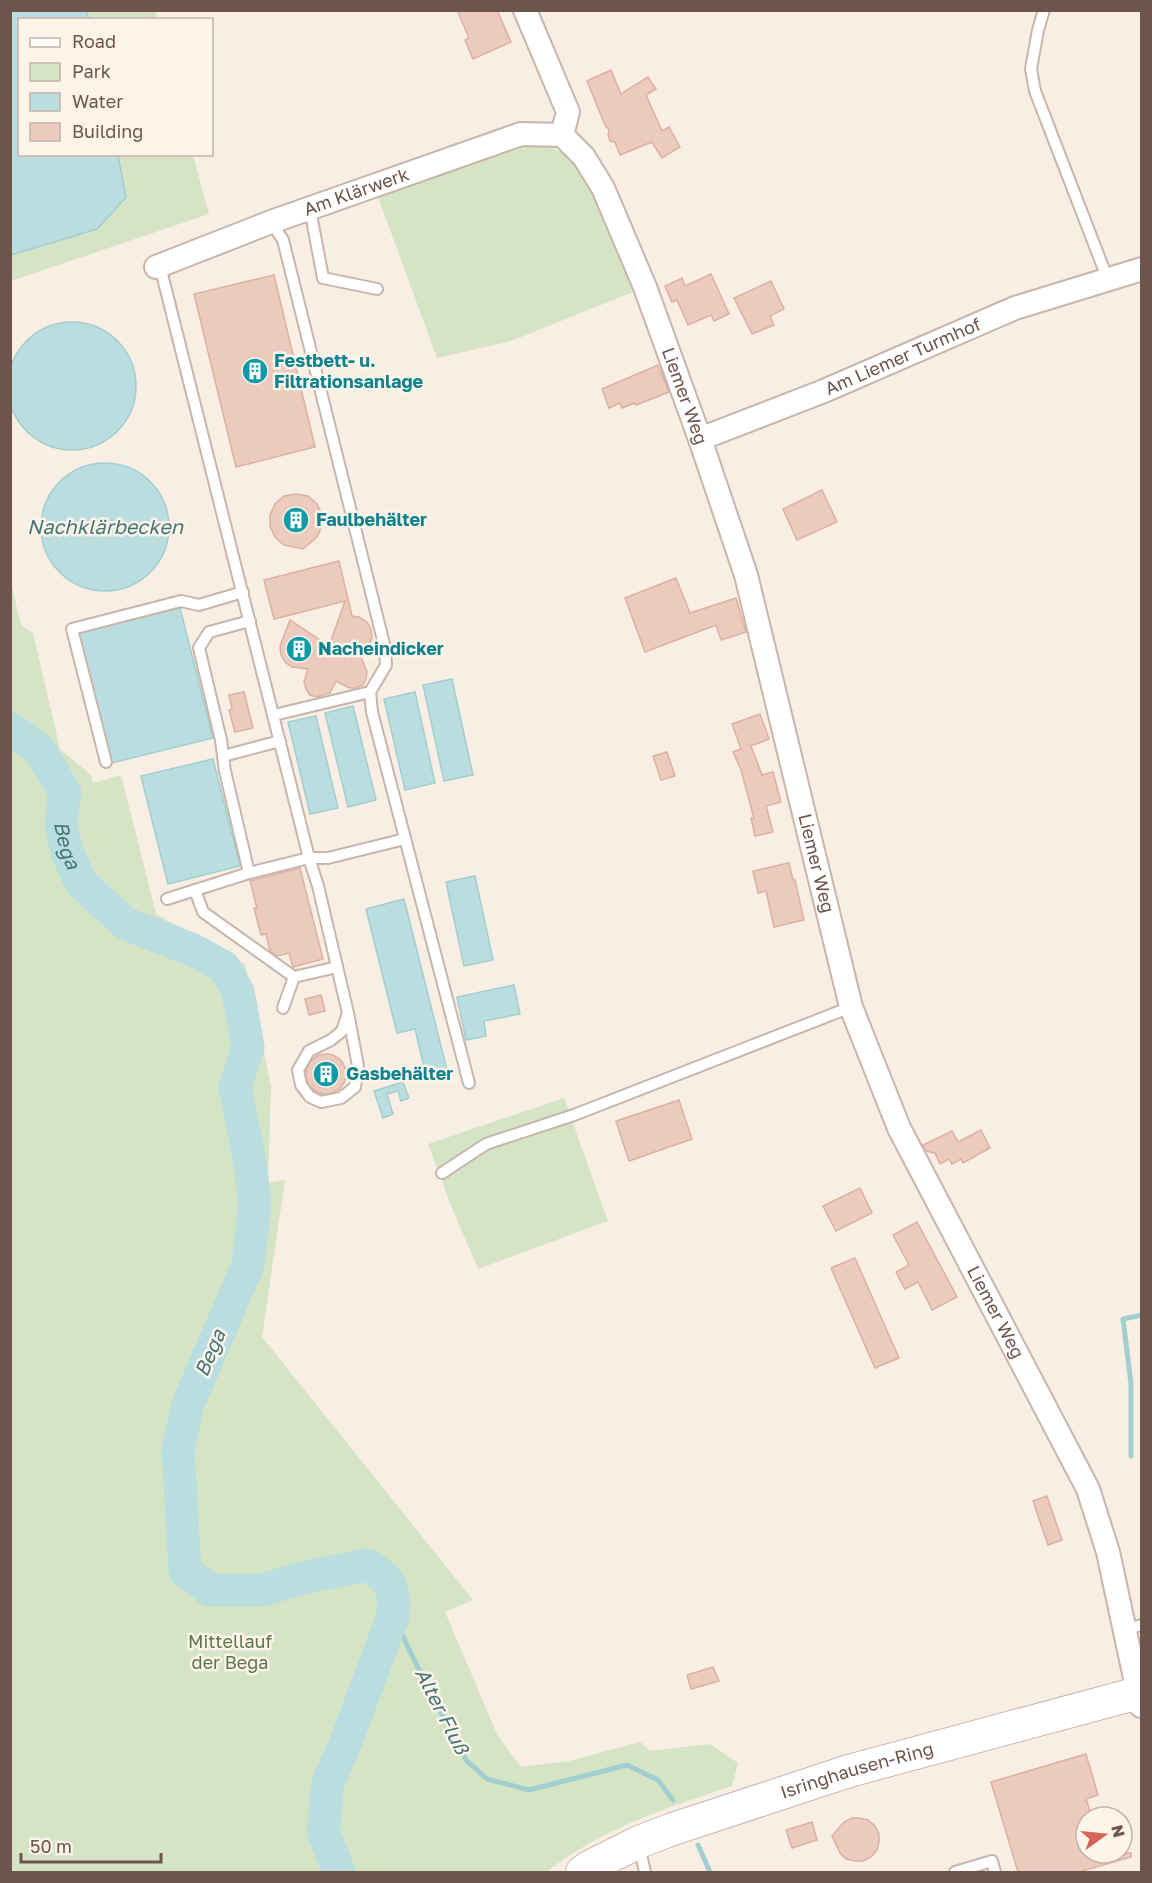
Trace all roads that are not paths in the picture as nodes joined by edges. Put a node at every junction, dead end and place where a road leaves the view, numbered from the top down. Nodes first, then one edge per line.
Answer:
1 (525, 10) edge
2 (1044, 10) edge
3 (562, 135) junction
4 (310, 209) junction
5 (272, 222) junction
6 (158, 266) joint
7 (1142, 269) edge
8 (1108, 280) junction
9 (377, 290) dead end
10 (700, 438) junction
11 (243, 592) junction
12 (250, 621) junction
13 (370, 692) junction
14 (274, 715) junction
15 (280, 741) junction
16 (223, 756) junction
17 (106, 762) dead end
18 (405, 839) junction
19 (309, 858) junction
20 (249, 873) junction
21 (195, 890) junction
22 (167, 899) dead end
23 (337, 967) junction
24 (294, 977) junction
25 (851, 1006) junction
26 (283, 1008) dead end
27 (348, 1013) junction
28 (469, 1083) dead end
29 (442, 1173) dead end
30 (1133, 1627) edge
31 (1141, 1697) edge
32 (639, 1842) junction
33 (582, 1872) edge
34 (645, 1872) edge
35 (955, 1872) edge
36 (995, 1872) edge

1 - 3 street
2 - 8 lane
3 - 4 street, Am Klärwerk
3 - 10 street, Liemer Weg
4 - 5 street, Am Klärwerk
4 - 9 lane
5 - 6 street, Am Klärwerk
5 - 13 lane
6 - 11 lane
7 - 8 street, Am Liemer Turmhof
8 - 10 street, Am Liemer Turmhof
10 - 25 street, Liemer Weg
11 - 12 lane
11 - 17 lane
12 - 14 lane
12 - 16 lane
13 - 14 lane
13 - 18 lane
14 - 15 lane
15 - 16 lane
15 - 19 lane
16 - 20 lane
18 - 19 lane
18 - 28 lane
19 - 20 lane
19 - 23 lane
20 - 21 lane
21 - 22 lane
21 - 24 lane
23 - 24 lane
23 - 27 lane
24 - 26 lane
25 - 29 lane
25 - 30 street, Liemer Weg
27 - 27 lane
30 - 31 street, Liemer Weg
31 - 32 street, Isringhausen-Ring
32 - 33 street, Isringhausen-Ring
32 - 34 lane
35 - 36 lane

